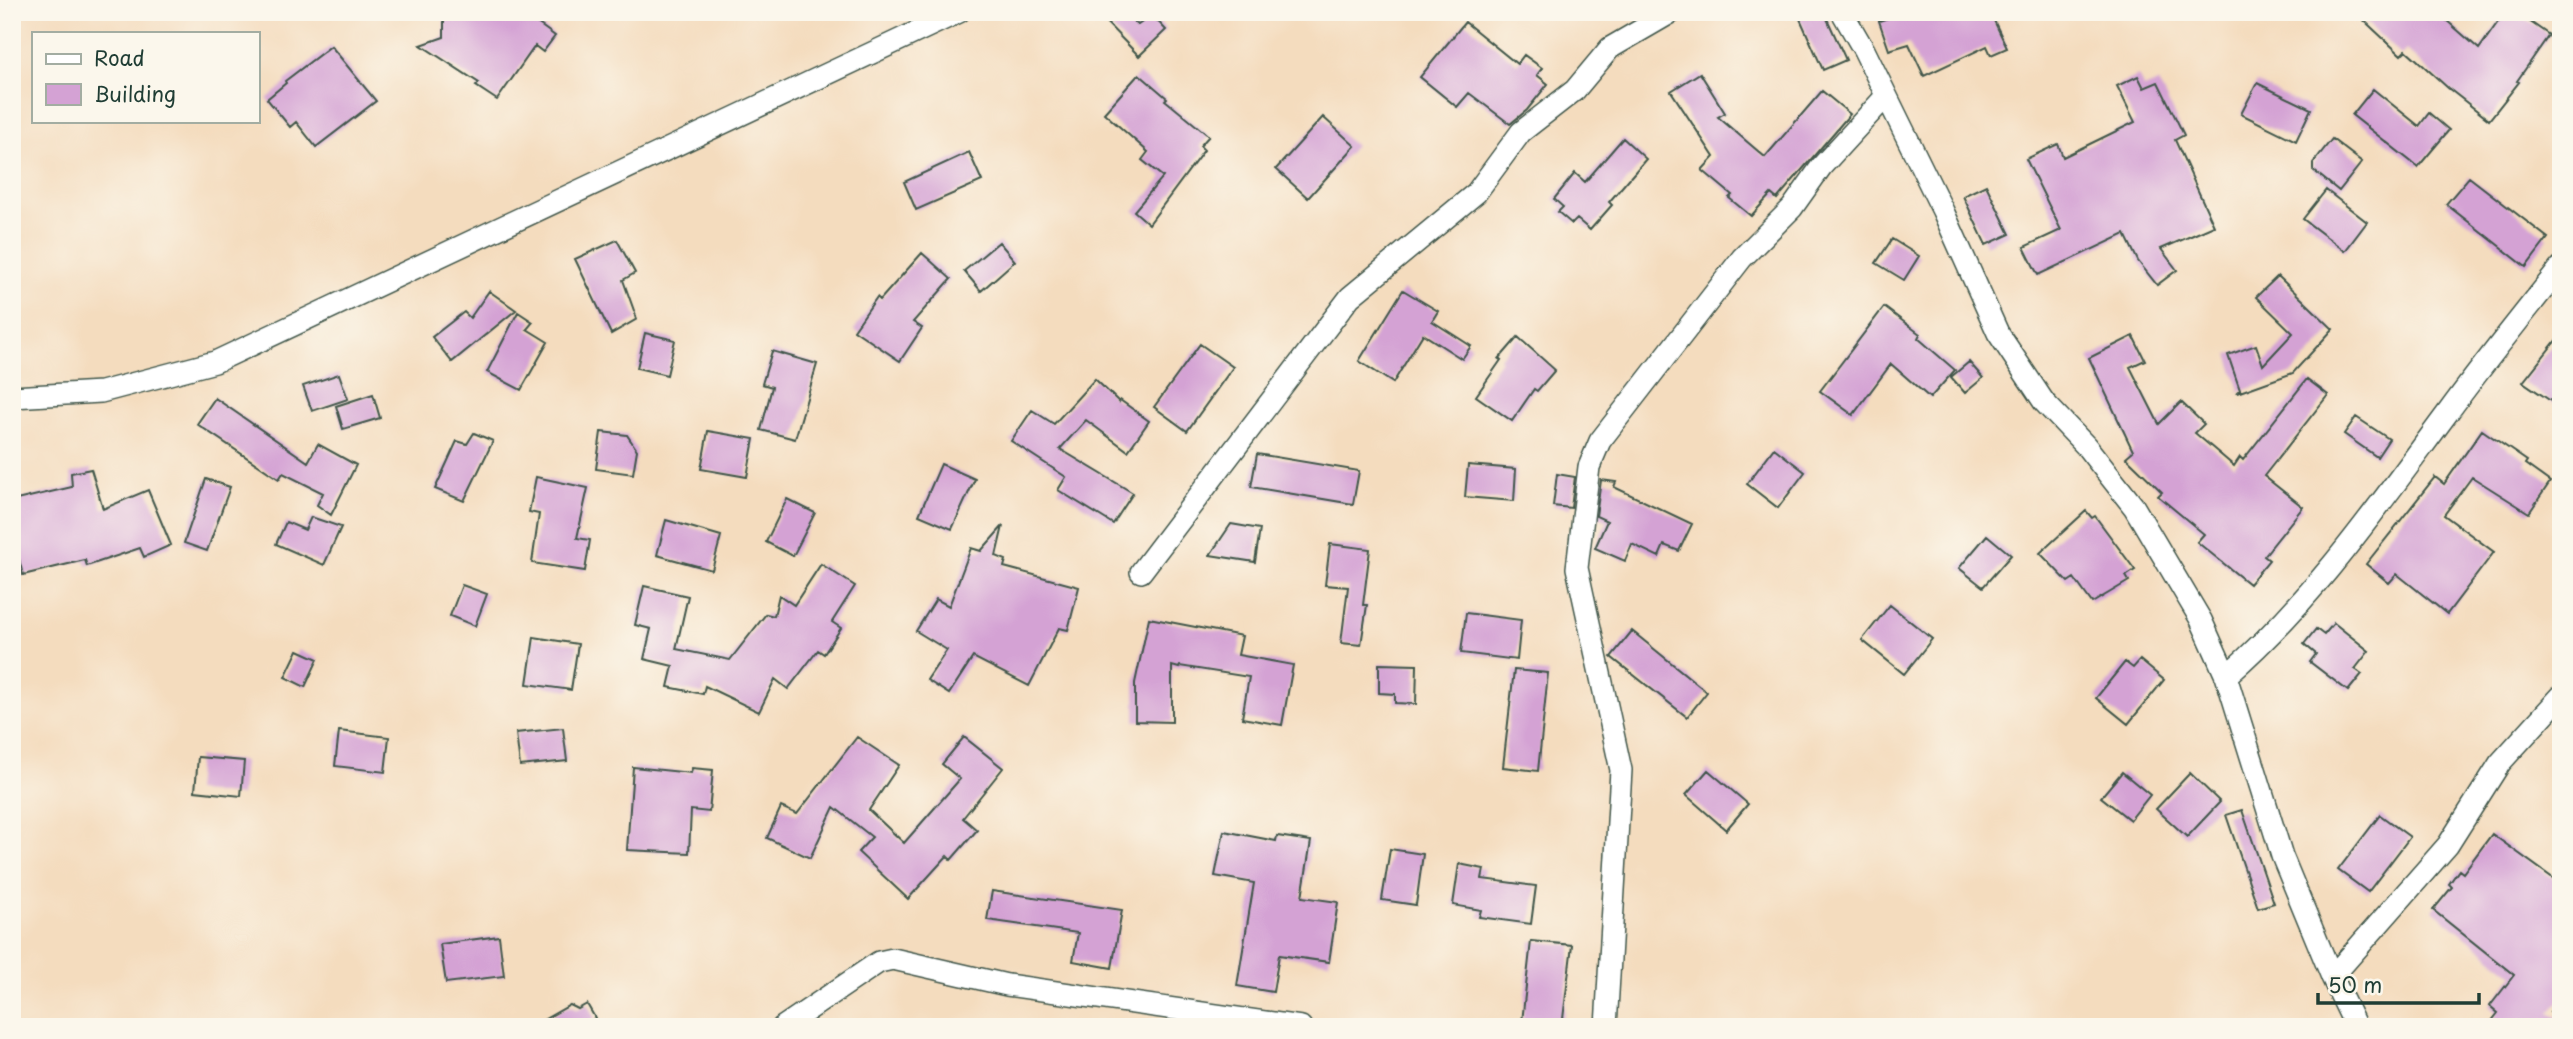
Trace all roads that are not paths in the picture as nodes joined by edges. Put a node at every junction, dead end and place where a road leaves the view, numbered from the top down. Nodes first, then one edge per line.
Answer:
1 (959, 12) edge
2 (1672, 12) edge
3 (1842, 12) edge
4 (1886, 96) junction
5 (2561, 267) edge
6 (12, 397) edge
7 (1141, 572) dead end
8 (2226, 676) junction
9 (2561, 696) edge
10 (2332, 977) junction
11 (783, 1027) edge
12 (1301, 1027) edge
13 (1606, 1027) edge
14 (2356, 1027) edge

1 - 6 street
2 - 7 street
3 - 4 street
4 - 8 street
4 - 13 street
5 - 8 street
8 - 10 street
9 - 10 street
10 - 14 street
11 - 12 street

